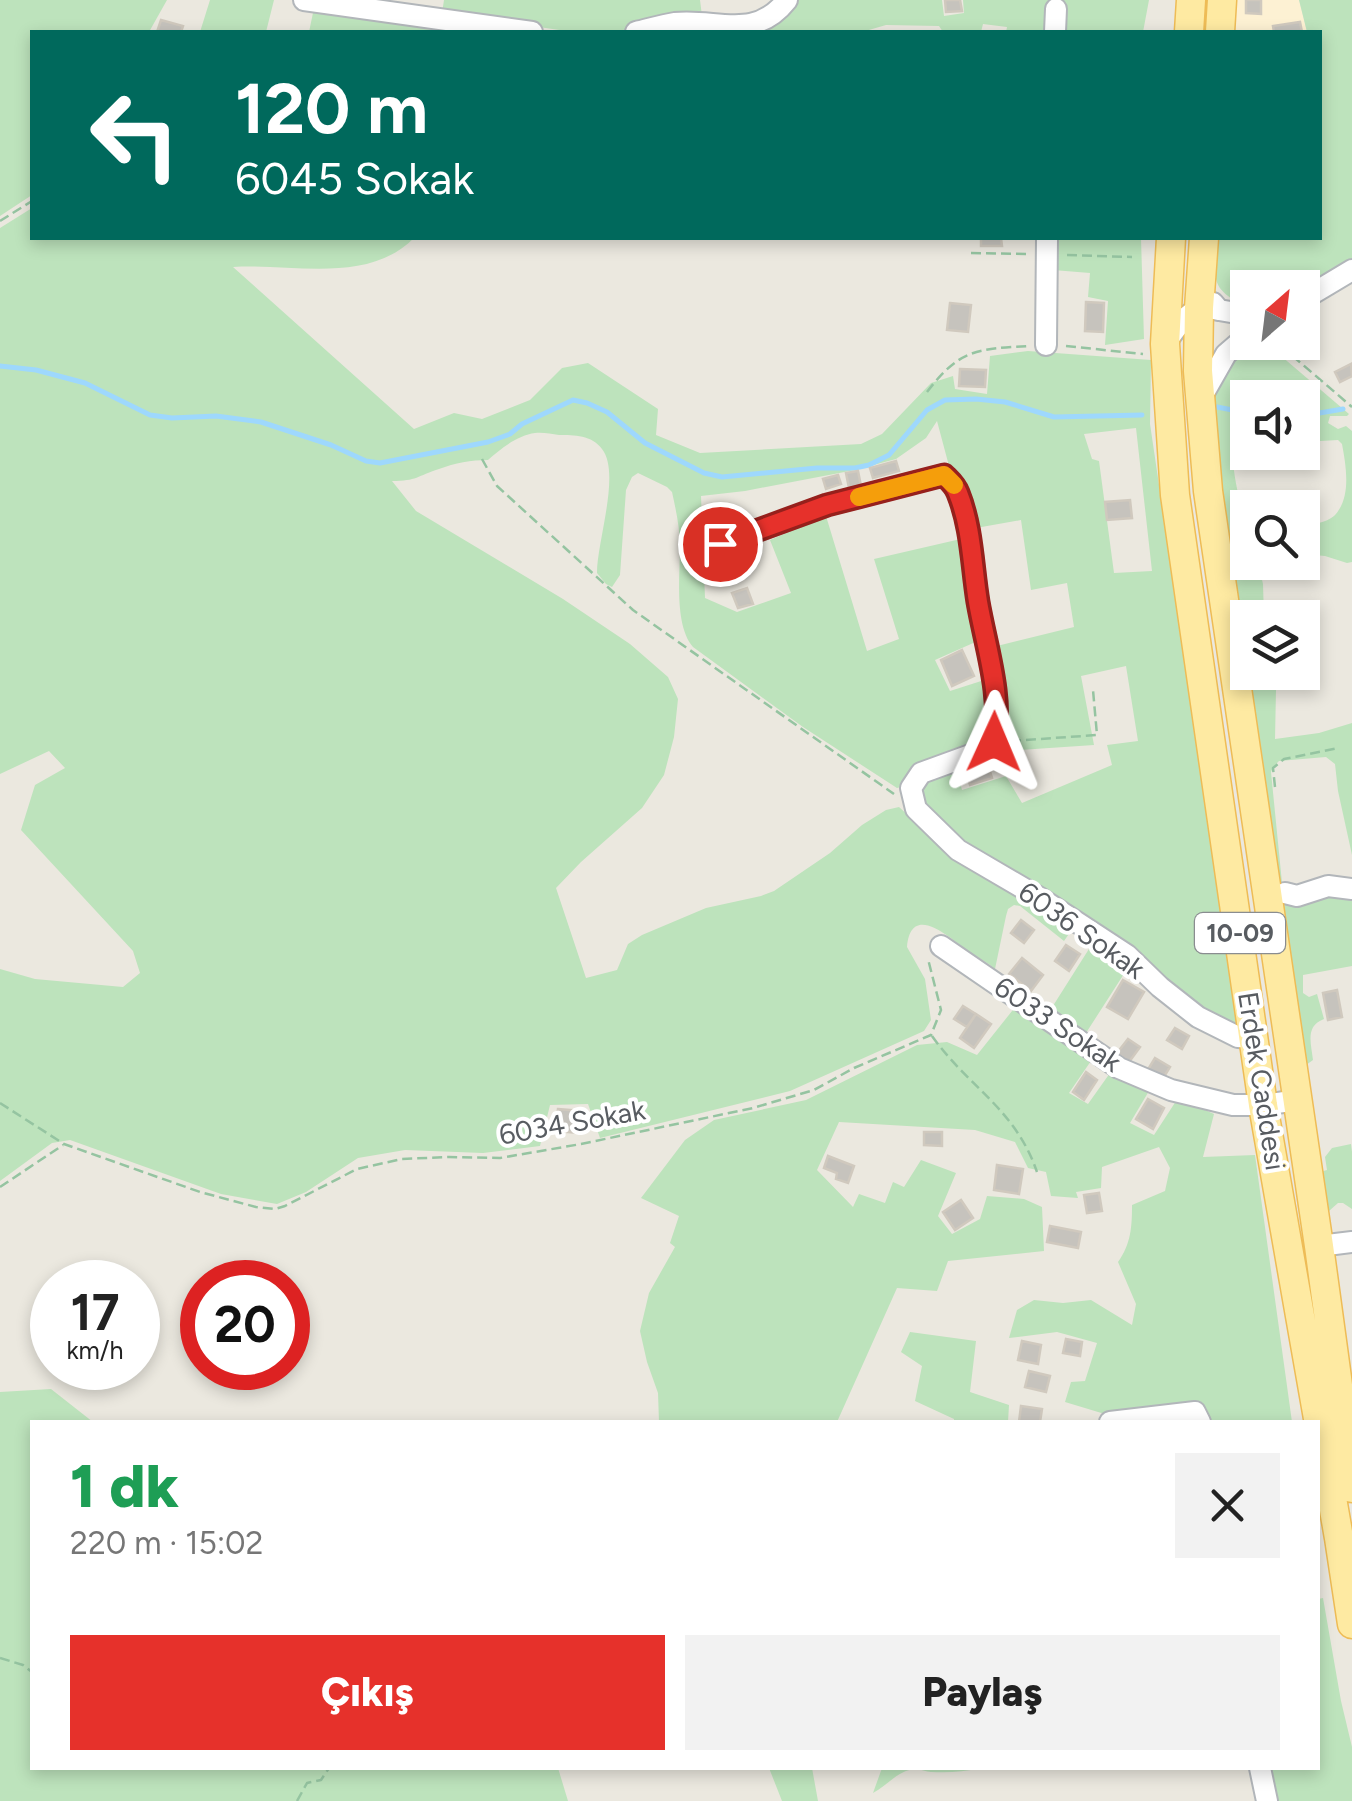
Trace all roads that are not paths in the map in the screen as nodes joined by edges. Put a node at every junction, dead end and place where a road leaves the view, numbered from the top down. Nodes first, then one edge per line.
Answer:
1 (304, 0) edge
2 (787, 0) edge
3 (1192, 0) edge
4 (1222, 0) edge
5 (1056, 9) dead end
6 (518, 30) edge
7 (645, 30) edge
8 (1055, 30) edge
9 (1188, 30) edge
10 (1220, 30) edge
11 (1047, 240) edge
12 (1170, 240) edge
13 (1204, 240) edge
14 (1352, 270) edge
15 (1320, 289) edge
16 (1220, 306) edge
17 (1230, 341) edge
18 (1165, 344) junction
19 (1198, 344) junction
20 (1046, 345) dead end
21 (1230, 350) edge
22 (1200, 399) junction
23 (720, 544) dead end
24 (1352, 889) edge
25 (1286, 893) dead end
26 (941, 946) road end
27 (1254, 1038) junction
28 (1298, 1100) junction
29 (1264, 1105) junction
30 (1352, 1242) edge
31 (1319, 1246) junction
32 (1197, 1417) edge
33 (1145, 1420) edge
34 (1310, 1420) edge
35 (1320, 1485) edge
36 (1352, 1488) edge
37 (1328, 1539) edge
38 (1352, 1624) edge
39 (1260, 1770) edge
40 (1268, 1801) edge

1 - 6 lane
2 - 7 lane
3 - 9 main road
4 - 10 main road
5 - 8 lane
11 - 20 lane
12 - 18 main road, Erdek Caddesi / 10-09
13 - 16 main road, Erdek Caddesi / 10-09
14 - 15 lane
16 - 18 lane
16 - 19 main road, Erdek Caddesi / 10-09
17 - 19 lane
18 - 19 lane
18 - 27 main road, Erdek Caddesi / 10-09
19 - 22 main road, Erdek Caddesi / 10-09
21 - 22 lane
22 - 28 main road, Erdek Caddesi / 10-09
23 - 27 lane, 6036 Sokak
24 - 25 lane
26 - 29 lane, 6033 Sokak
27 - 29 main road, Erdek Caddesi / 10-09
28 - 29 lane, 6033 Sokak
28 - 31 main road, Erdek Caddesi / 10-09
29 - 34 main road, Erdek Caddesi / 10-09
30 - 31 lane
31 - 36 main road, Erdek Caddesi / 10-09
32 - 33 lane
35 - 37 main road, Erdek Caddesi / 10-09
37 - 38 main road, Erdek Caddesi / 10-09
39 - 40 lane

